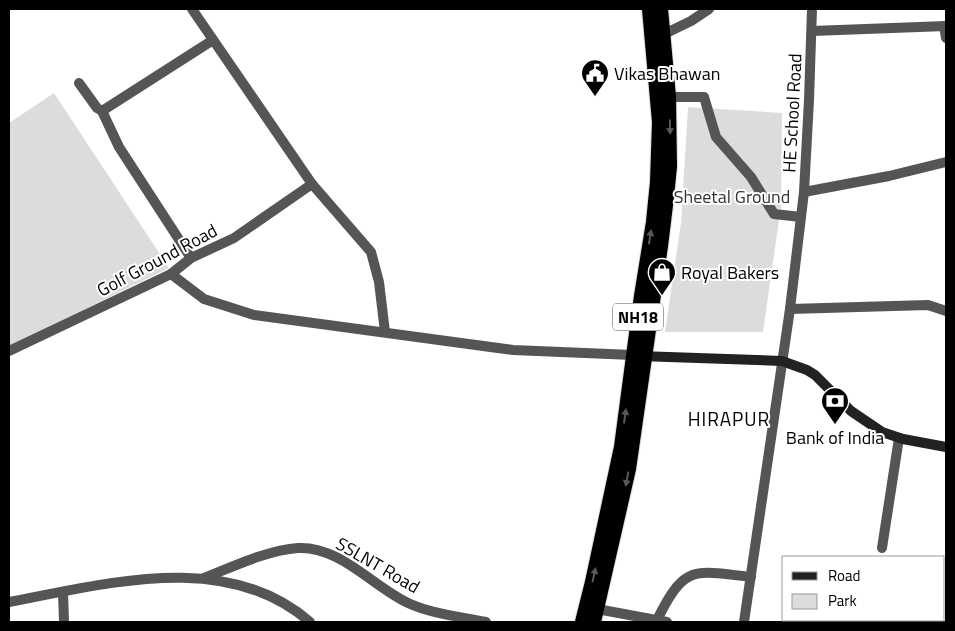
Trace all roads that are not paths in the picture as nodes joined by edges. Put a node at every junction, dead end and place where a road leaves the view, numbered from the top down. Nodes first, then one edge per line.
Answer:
1 (192, 9) edge
2 (649, 9) edge
3 (661, 9) edge
4 (709, 9) edge
5 (812, 9) edge
6 (945, 26) edge
7 (812, 31) junction
8 (658, 37) junction
9 (946, 38) edge
10 (213, 40) junction
11 (80, 83) dead end
12 (669, 97) junction
13 (102, 111) junction
14 (946, 162) edge
15 (312, 184) junction
16 (804, 192) junction
17 (801, 217) junction
18 (191, 258) junction
19 (171, 274) junction
20 (790, 309) junction
21 (946, 311) edge
22 (385, 332) junction
23 (9, 351) edge
24 (639, 356) junction
25 (782, 361) junction
26 (899, 438) junction
27 (946, 447) edge
28 (882, 548) dead end
29 (751, 577) junction
30 (199, 580) junction
31 (64, 592) junction
32 (9, 602) edge
33 (596, 616) edge
34 (662, 621) edge
35 (64, 622) edge
36 (310, 622) edge
37 (486, 622) edge
38 (582, 622) edge
39 (744, 622) edge

1 - 10 street
2 - 8 highway, NH18
3 - 8 highway, NH18
4 - 8 street
5 - 7 street, HE School Road
6 - 7 street
6 - 9 street
7 - 16 street, HE School Road
8 - 12 highway, NH18
24 -> 8 highway, NH18
10 - 13 street
10 - 15 street
11 - 13 street
12 - 17 street
12 -> 24 highway, NH18
13 - 18 street
14 - 16 street
15 - 18 street, Golf Ground Road
15 - 22 street
16 - 17 street, HE School Road
17 - 20 street, HE School Road
18 - 19 street, Golf Ground Road
19 - 22 street
19 - 23 street, Golf Ground Road
20 - 21 street
20 - 25 street, HE School Road
22 - 24 street
24 - 25 main road
24 -> 33 highway, NH18
38 -> 24 highway, NH18
25 - 26 main road
25 - 29 street, HE School Road
26 - 27 main road
26 - 28 street
29 - 34 street
29 - 39 street, HE School Road
30 - 31 street
30 - 36 street
30 - 37 street, SSLNT Road
31 - 32 street
31 - 35 street
33 - 34 street

